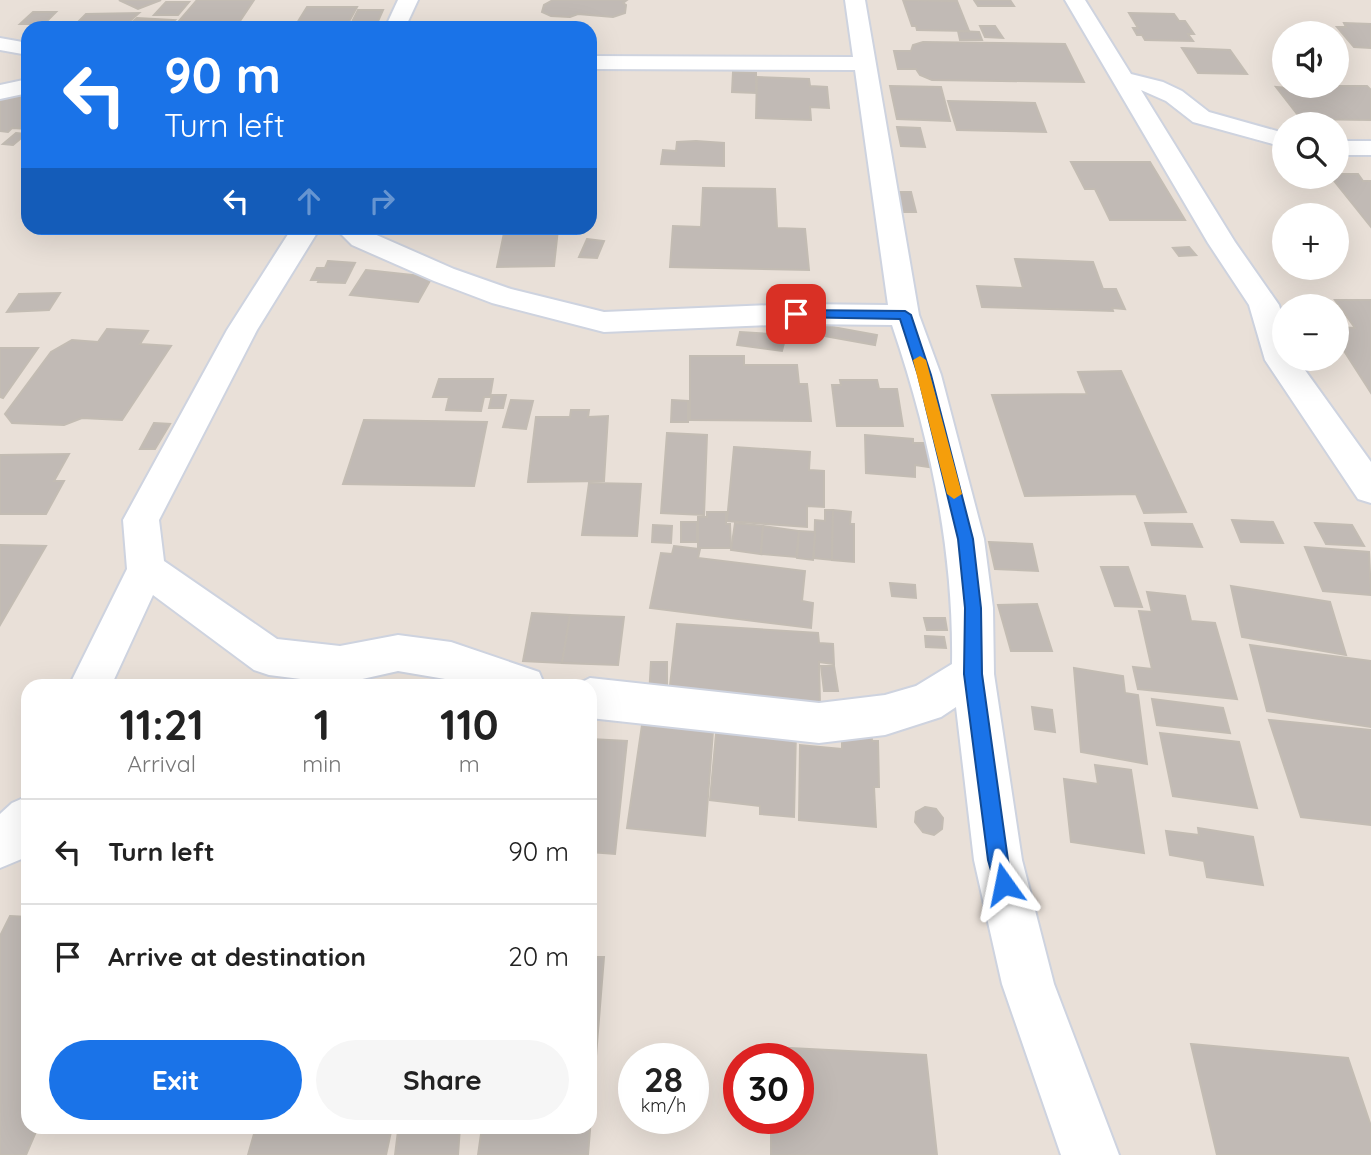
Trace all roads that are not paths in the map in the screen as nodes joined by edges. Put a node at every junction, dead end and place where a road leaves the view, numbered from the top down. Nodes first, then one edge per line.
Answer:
1 (408, 0) edge
2 (856, 0) edge
3 (1075, 0) edge
4 (398, 21) edge
5 (0, 44) edge
6 (21, 48) edge
7 (597, 63) edge
8 (866, 64) junction
9 (1123, 79) junction
10 (21, 88) edge
11 (0, 92) edge
12 (1272, 137) edge
13 (1349, 148) edge
14 (1371, 148) edge
15 (302, 235) edge
16 (357, 235) edge
17 (905, 315) junction
18 (1371, 489) edge
19 (146, 569) junction
20 (973, 674) junction
21 (93, 679) edge
22 (504, 679) edge
23 (597, 699) edge
24 (21, 826) edge
25 (0, 844) edge
26 (1090, 1155) edge

1 - 4 street
2 - 8 street
3 - 9 street
5 - 6 street
7 - 8 street
8 - 17 street
9 - 12 street
9 - 18 street
10 - 11 street
13 - 14 street
15 - 19 street
16 - 17 street
17 - 20 street
19 - 21 street
19 - 22 street
20 - 23 street
20 - 26 street
24 - 25 street

